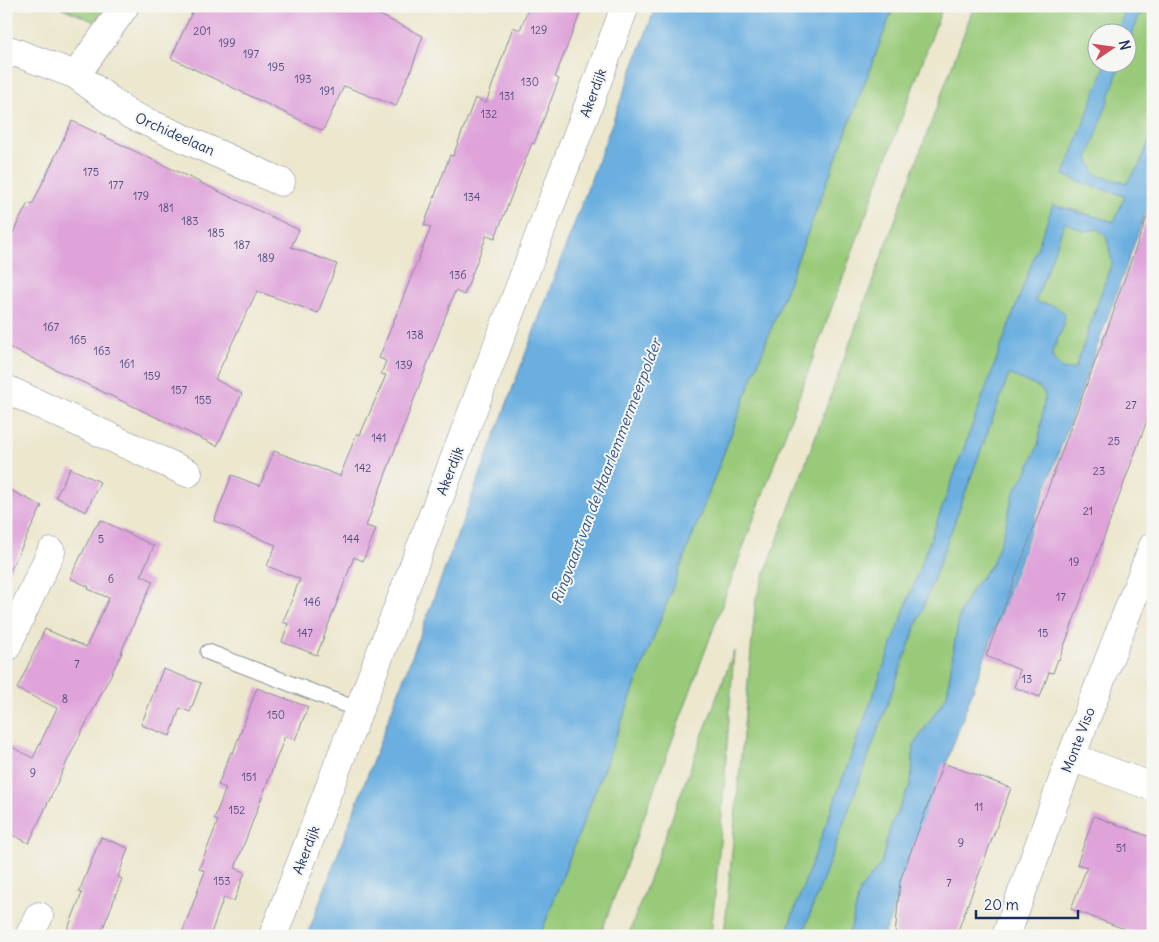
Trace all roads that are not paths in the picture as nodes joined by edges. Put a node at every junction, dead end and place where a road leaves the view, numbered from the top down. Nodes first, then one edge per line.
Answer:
1 (124, 6) edge
2 (625, 6) edge
3 (7, 52) edge
4 (76, 75) junction
5 (281, 182) dead end
6 (6, 389) edge
7 (188, 473) dead end
8 (1153, 546) edge
9 (51, 552) dead end
10 (7, 643) edge
11 (208, 652) dead end
12 (359, 710) junction
13 (1071, 757) junction
14 (1153, 788) edge
15 (273, 936) edge
16 (1006, 936) edge

1 - 4 street
2 - 12 street, Akerdijk
3 - 4 street, Orchideelaan
4 - 5 street, Orchideelaan
6 - 7 street
8 - 13 street, Monte Viso
9 - 10 street
11 - 12 lane
12 - 15 street, Akerdijk
13 - 14 street
13 - 16 street, Monte Viso

